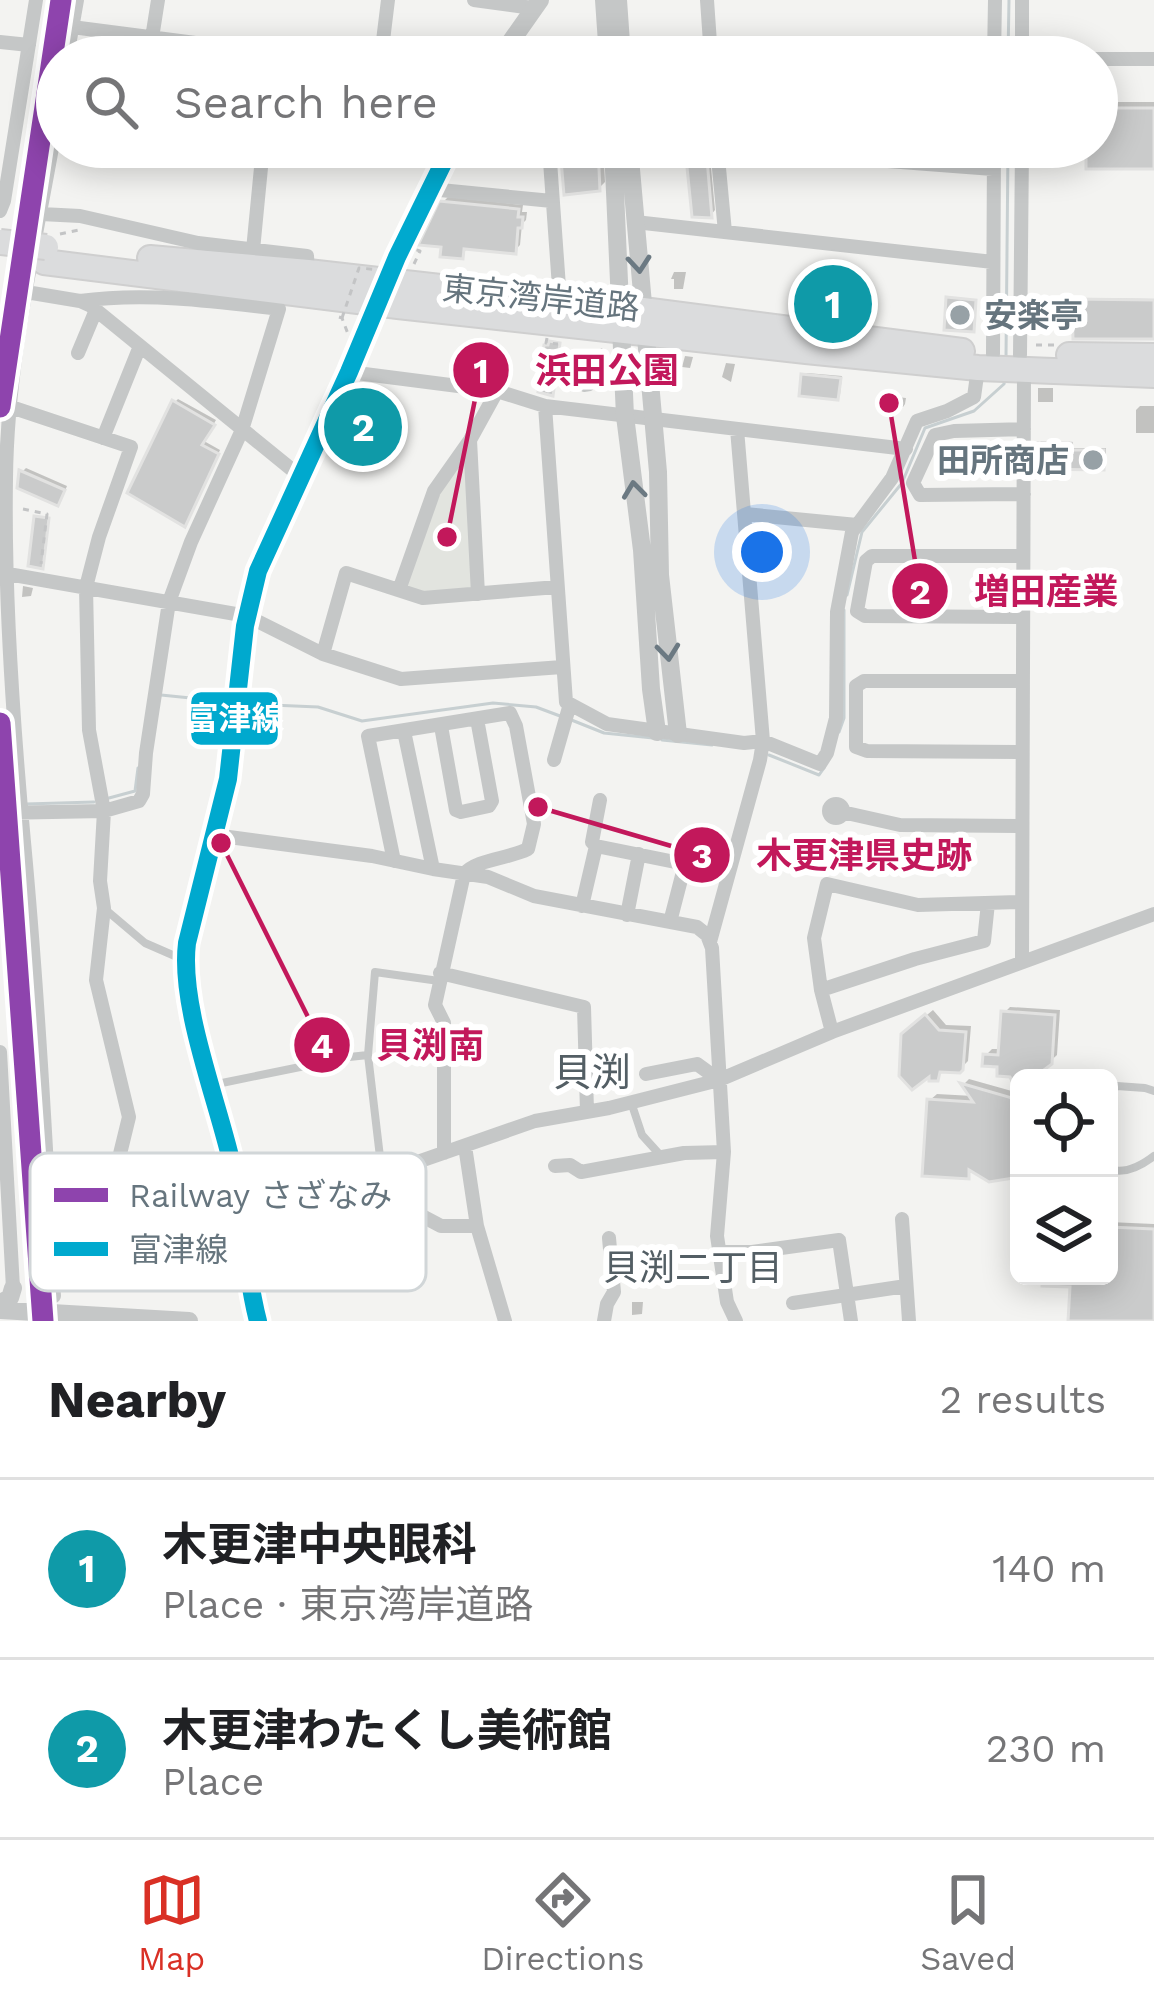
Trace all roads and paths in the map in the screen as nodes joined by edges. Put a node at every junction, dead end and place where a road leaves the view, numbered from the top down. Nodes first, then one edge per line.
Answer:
1 (36, 0) edge
2 (77, 0) edge
3 (158, 0) edge
4 (388, 0) edge
5 (474, 0) edge
6 (604, 0) edge
7 (618, 0) edge
8 (707, 0) edge
9 (995, 0) edge
10 (1022, 0) edge
11 (537, 4) edge
12 (73, 27) junction
13 (72, 36) edge
14 (138, 36) edge
15 (152, 36) edge
16 (384, 36) edge
17 (515, 36) edge
18 (607, 36) edge
19 (621, 36) edge
20 (710, 36) edge
21 (994, 36) edge
22 (1022, 36) edge
23 (0, 42) edge
24 (29, 45) junction
25 (1118, 59) edge
26 (1154, 59) edge
27 (8, 126) edge
28 (49, 168) edge
29 (260, 168) edge
30 (440, 168) edge
31 (550, 168) edge
32 (615, 168) edge
33 (631, 168) edge
34 (719, 168) edge
35 (985, 168) edge
36 (1022, 168) edge
37 (994, 169) joint
38 (430, 189) junction
39 (552, 201) junction
40 (0, 211) edge
41 (41, 214) junction
42 (635, 222) junction
43 (725, 232) junction
44 (0, 242) edge
45 (253, 250) junction
46 (45, 255) junction
47 (0, 257) edge
48 (993, 262) junction
49 (308, 272) junction
50 (390, 286) junction
51 (26, 292) junction
52 (80, 301) junction
53 (560, 301) junction
54 (96, 310) junction
55 (632, 320) junction
56 (348, 335) dead end
57 (546, 343) dead end
58 (557, 344) dead end
59 (140, 346) junction
60 (78, 352) dead end
61 (1154, 356) edge
62 (985, 361) junction
63 (585, 362) dead end
64 (1022, 362) junction
65 (349, 373) junction
66 (1154, 375) edge
67 (578, 378) dead end
68 (496, 392) junction
69 (11, 406) junction
70 (544, 406) junction
71 (625, 416) junction
72 (652, 419) junction
73 (737, 429) junction
74 (1024, 429) junction
75 (242, 430) junction
76 (103, 438) junction
77 (470, 440) junction
78 (906, 449) junction
79 (301, 477) junction
80 (1024, 494) junction
81 (23, 509) dead end
82 (745, 514) junction
83 (857, 525) junction
84 (1022, 556) junction
85 (40, 571) dead end
86 (8, 574) junction
87 (86, 587) junction
88 (557, 587) junction
89 (399, 590) junction
90 (478, 594) junction
91 (169, 602) junction
92 (247, 616) junction
93 (1023, 617) junction
94 (323, 654) junction
95 (562, 667) junction
96 (1023, 681) junction
97 (570, 704) junction
98 (477, 719) junction
99 (441, 726) junction
100 (404, 731) junction
101 (668, 733) junction
102 (763, 741) junction
103 (1022, 752) junction
104 (554, 760) dead end
105 (600, 800) dead end
106 (104, 812) junction
107 (842, 812) dead end
108 (0, 813) edge
109 (20, 813) junction
110 (1022, 826) junction
111 (214, 835) junction
112 (596, 846) junction
113 (639, 854) junction
114 (394, 861) junction
115 (433, 869) junction
116 (464, 874) junction
117 (1022, 902) junction
118 (988, 903) junction
119 (582, 906) junction
120 (104, 908) junction
121 (627, 914) junction
122 (1154, 914) edge
123 (670, 922) junction
124 (710, 942) junction
125 (185, 960) junction
126 (1022, 960) junction
127 (440, 977) junction
128 (821, 990) junction
129 (832, 1032) junction
130 (0, 1054) edge
131 (368, 1054) junction
132 (646, 1074) dead end
133 (718, 1080) junction
134 (212, 1085) junction
135 (1118, 1086) edge
136 (1154, 1091) edge
137 (631, 1102) junction
138 (587, 1112) junction
139 (2, 1136) edge
140 (465, 1146) junction
141 (45, 1153) edge
142 (121, 1153) edge
143 (230, 1153) edge
144 (380, 1153) edge
145 (724, 1153) junction
146 (444, 1154) junction
147 (1154, 1156) edge
148 (662, 1157) junction
149 (426, 1160) edge
150 (555, 1166) dead end
151 (1118, 1172) edge
152 (426, 1218) edge
153 (902, 1219) dead end
154 (477, 1226) junction
155 (5, 1229) edge
156 (609, 1238) dead end
157 (719, 1252) junction
158 (906, 1286) junction
159 (54, 1291) edge
160 (253, 1291) edge
161 (847, 1294) junction
162 (54, 1296) joint
163 (4, 1300) edge
164 (793, 1303) dead end
165 (70, 1314) junction
166 (189, 1321) edge
167 (258, 1321) edge
168 (505, 1321) edge
169 (604, 1321) edge
170 (736, 1321) edge
171 (851, 1321) edge
172 (909, 1321) edge

1 - 24 street
2 - 12 street
3 - 15 street
4 - 16 street
5 - 11 street
6 - 18 street
7 - 19 street
8 - 20 street
9 - 21 street
10 - 22 street
11 - 17 street
12 - 13 street
12 - 14 street
23 - 24 street
24 - 27 street
25 - 26 street
27 - 40 street
28 - 41 street
29 - 45 street
30 - 38 street
31 - 39 street
32 - 55 street
33 - 42 street
34 - 43 street
35 - 37 street
36 - 64 street
37 - 48 street
38 - 39 street
38 - 50 street
39 - 53 street
41 - 45 street
41 - 51 street
42 - 43 street
42 -> 55 street
43 - 48 street
44 - 46 highway, 東京湾岸道路, bridge
45 - 49 street
46 - 47 highway, 東京湾岸道路
46 - 49 highway, 東京湾岸道路
46 - 50 highway, 東京湾岸道路
48 - 62 street
49 - 50 highway, 東京湾岸道路
50 - 53 highway, 東京湾岸道路
50 - 55 highway, 東京湾岸道路
50 - 56 path, bridge
50 - 65 street
51 - 52 street
51 - 69 street
52 - 54 street
52 - 75 street
53 - 55 highway, 東京湾岸道路
54 - 59 street
54 - 60 street
55 - 62 highway, 東京湾岸道路
55 - 71 street
55 - 72 street
57 - 58 path
59 - 75 street
59 - 76 street
61 - 64 highway, 東京湾岸道路
62 - 64 highway, 東京湾岸道路
62 - 78 street
63 - 67 lane
64 - 66 highway, 東京湾岸道路
64 - 74 street
65 - 68 street
65 - 79 street
68 - 70 street
68 - 77 street
69 - 76 street
69 - 86 street
70 - 71 street
70 - 88 street
71 - 72 street
101 -> 71 street
72 - 73 street
72 -> 101 street
73 - 78 street
73 - 82 street
74 - 80 street
74 - 80 street
75 - 79 street
75 - 91 street
76 - 87 street
77 - 89 street
77 - 90 street
78 - 83 street
79 - 92 street
80 - 84 street
81 - 85 path
82 - 83 street
82 - 102 street
83 - 102 street
84 - 93 street
84 - 93 street
86 - 87 street
86 - 109 street
87 - 91 street
87 - 106 street
88 - 90 street
88 - 95 street
89 - 90 street
89 - 94 street
91 - 92 street
91 - 106 street
92 - 94 street
92 - 111 street
93 - 96 street
94 - 95 street
95 - 97 street
96 - 103 street
96 - 103 street
97 - 101 street
97 - 104 street
98 - 99 street
98 - 99 street
98 - 116 street
99 - 100 street
100 - 114 street
100 - 115 street
101 - 102 street
102 - 124 street
103 - 110 street
105 - 112 street
106 - 109 street
106 - 120 street
107 - 110 street
108 - 109 street
109 - 141 street
110 - 117 street
111 - 114 street
111 - 125 street
112 - 113 street
112 - 119 street
113 - 121 street
113 - 123 street
114 - 115 street
115 - 116 street
116 - 119 street
116 - 127 street
117 - 118 street
117 - 126 street
118 - 128 street
118 - 128 street
119 - 121 street
120 - 125 lane
120 - 142 street
121 - 123 street
122 - 126 street
123 - 124 street
124 - 133 street
125 - 134 street
126 - 129 street
127 - 131 lane
127 - 138 street
127 - 146 street
128 - 129 street
129 - 133 street
130 - 139 street
131 - 134 lane
131 - 144 lane
132 - 133 street
133 - 137 street
133 - 145 street
134 - 143 street
135 - 136 lane
137 - 138 street
137 - 148 lane
138 - 140 street
139 - 155 street
140 - 146 street
140 - 154 street
145 - 148 street
145 - 157 street
146 - 149 street
147 - 151 lane
148 - 150 street
152 - 154 street
153 - 158 street
154 - 168 street
155 - 163 street
156 - 169 street
157 - 161 street
157 - 170 street
158 - 161 street
158 - 172 street
159 - 162 street
160 - 167 street
161 - 164 street
161 - 171 street
162 - 165 street
163 - 165 street
165 - 166 street

